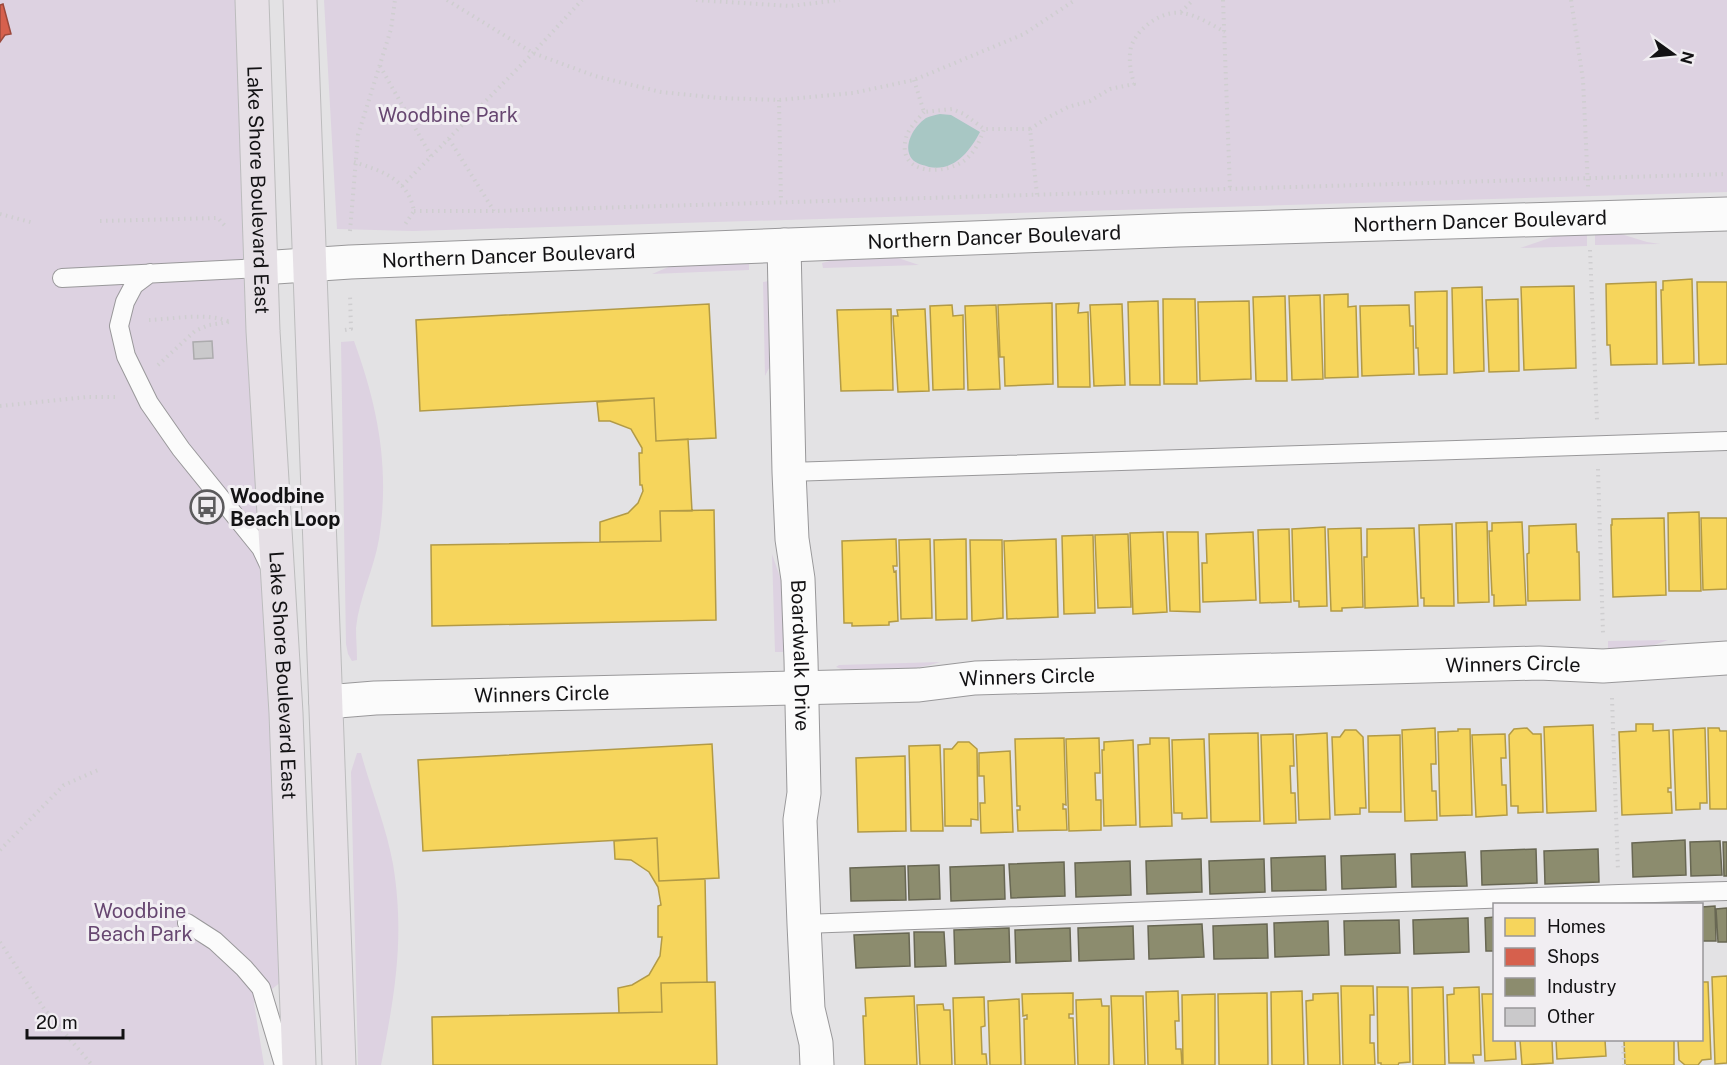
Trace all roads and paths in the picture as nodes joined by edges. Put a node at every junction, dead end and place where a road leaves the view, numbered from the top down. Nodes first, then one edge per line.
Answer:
1 (252, 0) edge
2 (300, 0) edge
3 (395, 0) edge
4 (447, 0) edge
5 (582, 0) edge
6 (696, 0) edge
7 (840, 0) edge
8 (1075, 0) edge
9 (1193, 0) edge
10 (1223, 0) edge
11 (1571, 0) edge
12 (1181, 12) junction
13 (1225, 32) junction
14 (533, 53) junction
15 (379, 66) junction
16 (914, 80) junction
17 (779, 100) junction
18 (924, 112) junction
19 (984, 129) junction
20 (1030, 129) junction
21 (449, 140) junction
22 (431, 156) junction
23 (354, 162) junction
24 (1727, 174) edge
25 (1587, 178) junction
26 (402, 186) junction
27 (1230, 189) junction
28 (1588, 189) dead end
29 (1037, 195) junction
30 (781, 202) junction
31 (414, 211) junction
32 (494, 211) junction
33 (0, 214) edge
34 (1727, 214) edge
35 (100, 221) dead end
36 (34, 223) dead end
37 (350, 225) dead end
38 (403, 227) dead end
39 (229, 230) dead end
40 (1589, 241) dead end
41 (784, 245) junction
42 (309, 265) junction
43 (261, 268) junction
44 (150, 273) junction
45 (62, 278) dead end
46 (350, 298) dead end
47 (149, 320) dead end
48 (230, 322) junction
49 (236, 326) dead end
50 (351, 330) dead end
51 (158, 366) dead end
52 (123, 397) dead end
53 (0, 406) edge
54 (1727, 441) edge
55 (1598, 444) junction
56 (789, 472) junction
57 (280, 589) junction
58 (1727, 658) edge
59 (1603, 666) junction
60 (802, 689) junction
61 (326, 702) junction
62 (98, 770) dead end
63 (0, 850) edge
64 (1727, 891) edge
65 (1619, 894) junction
66 (187, 923) dead end
67 (804, 924) junction
68 (0, 942) edge
69 (1623, 1041) edge
70 (92, 1065) edge
71 (284, 1065) edge
72 (299, 1065) edge
73 (339, 1065) edge
74 (817, 1065) edge
75 (1624, 1065) edge

1 - 43 highway, Lake Shore Boulevard East
2 - 42 highway, Lake Shore Boulevard East
3 - 15 path
4 - 14 path
5 - 14 path
6 - 7 path
8 - 16 path
9 - 12 path
10 - 13 path
11 - 25 path
12 - 13 path
12 - 20 path
13 - 27 path
14 - 17 path
14 - 21 path
15 - 22 path
15 - 23 path
16 - 17 path
16 - 18 path
17 - 30 path
18 - 19 path
18 - 19 path
19 - 20 path
20 - 29 path
21 - 22 path
21 - 32 path
22 - 26 path
23 - 26 path
23 - 37 path
24 - 25 path
25 - 27 path
25 - 28 path
26 - 31 path
27 - 29 path
29 - 30 path
30 - 32 path
31 - 32 path
31 - 38 path
33 - 36 path
34 - 41 street, Northern Dancer Boulevard
35 - 39 path
40 - 55 path
41 - 42 street, Northern Dancer Boulevard
41 - 56 street, Boardwalk Drive
42 - 43 street, Northern Dancer Boulevard
42 - 61 highway, Lake Shore Boulevard East
43 - 44 lane
43 - 57 highway, Lake Shore Boulevard East
44 - 45 lane
44 - 57 lane
46 - 50 path
47 - 48 path
48 - 49 path
48 - 51 path
52 - 53 path
54 - 55 lane
55 - 56 lane
55 - 59 path
56 - 60 street, Boardwalk Drive
57 - 72 highway, Lake Shore Boulevard East
58 - 59 street, Winners Circle
59 - 60 street, Winners Circle
59 - 65 path
60 - 61 street, Winners Circle
60 - 67 street, Boardwalk Drive
61 - 73 highway, Lake Shore Boulevard East
62 - 63 path
64 - 65 lane
65 - 67 lane
66 - 71 lane
67 - 74 street, Boardwalk Drive
68 - 70 path
69 - 75 path

